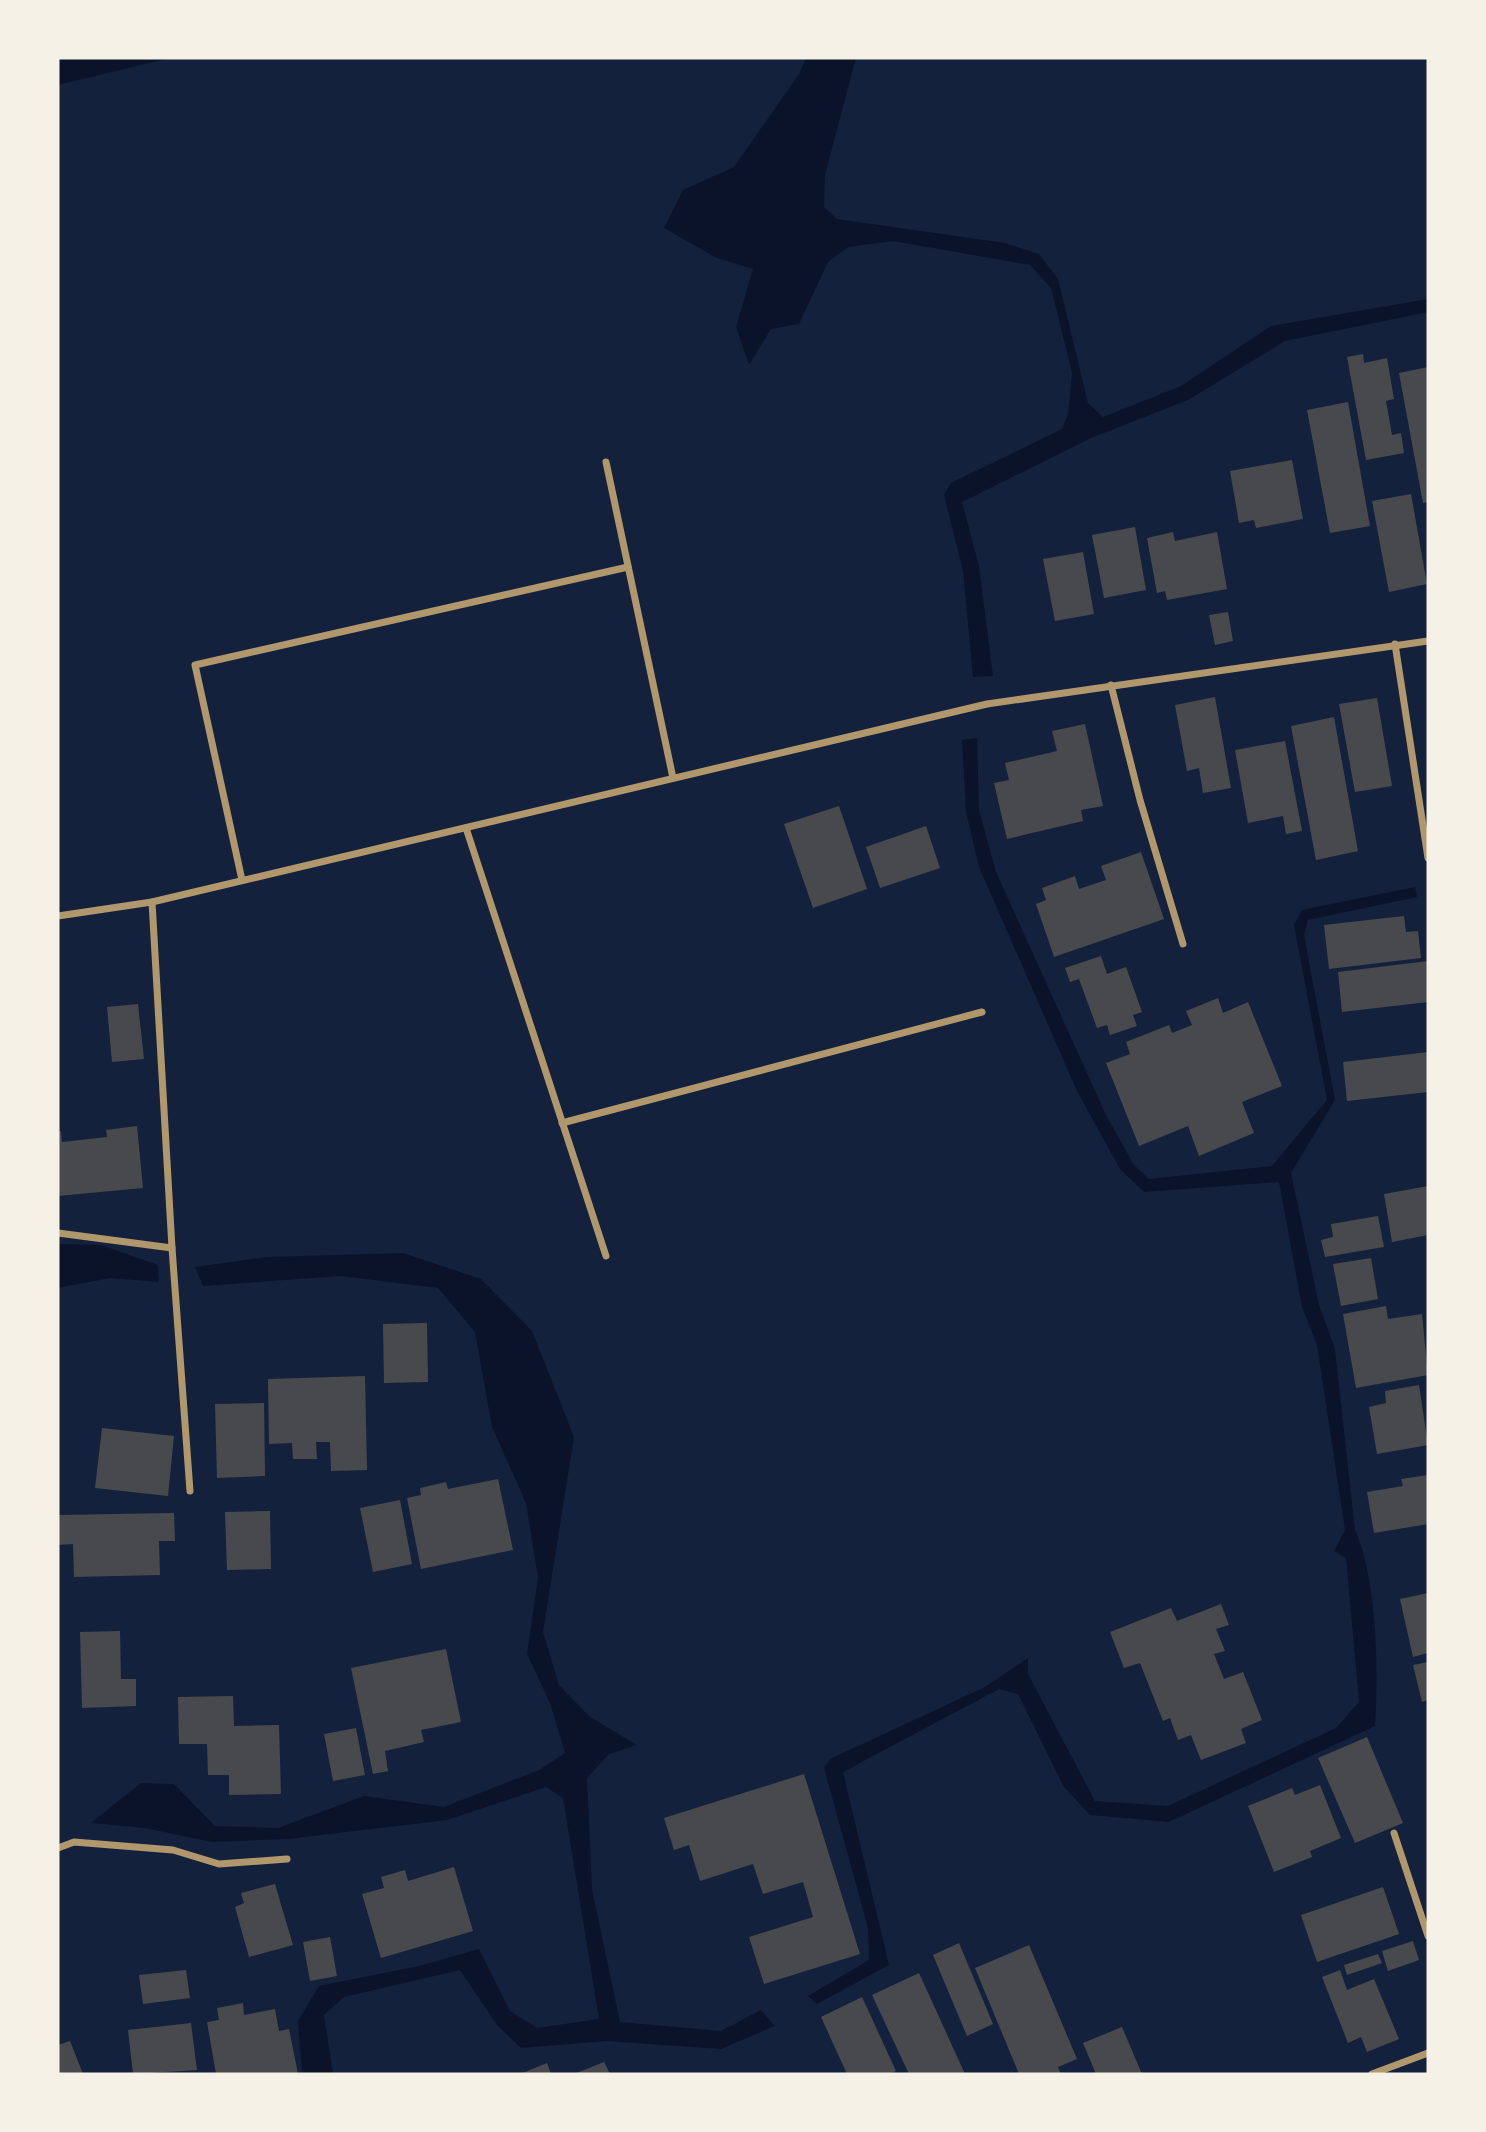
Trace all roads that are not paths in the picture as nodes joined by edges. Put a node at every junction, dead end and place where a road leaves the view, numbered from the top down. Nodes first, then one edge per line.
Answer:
1 (606, 462) dead end
2 (628, 567) junction
3 (1428, 641) edge
4 (1395, 644) junction
5 (1111, 685) junction
6 (673, 778) junction
7 (466, 828) junction
8 (1428, 858) edge
9 (242, 880) junction
10 (152, 902) junction
11 (58, 916) edge
12 (1183, 944) dead end
13 (982, 1012) dead end
14 (562, 1124) junction
15 (58, 1233) edge
16 (172, 1248) junction
17 (606, 1256) dead end
18 (190, 1491) dead end
19 (1394, 1833) dead end
20 (58, 1848) edge
21 (287, 1859) dead end
22 (1428, 1936) edge
23 (1428, 2053) edge
24 (1372, 2074) edge

1 - 2 street
2 - 6 street
2 - 9 street
3 - 4 street
4 - 5 street
4 - 8 street
5 - 6 street
5 - 12 street
6 - 7 street
7 - 9 street
7 - 14 street
9 - 10 street
10 - 11 street
10 - 16 street
13 - 14 street
14 - 17 street
15 - 16 street
16 - 18 street
19 - 22 street
20 - 21 street
23 - 24 street

